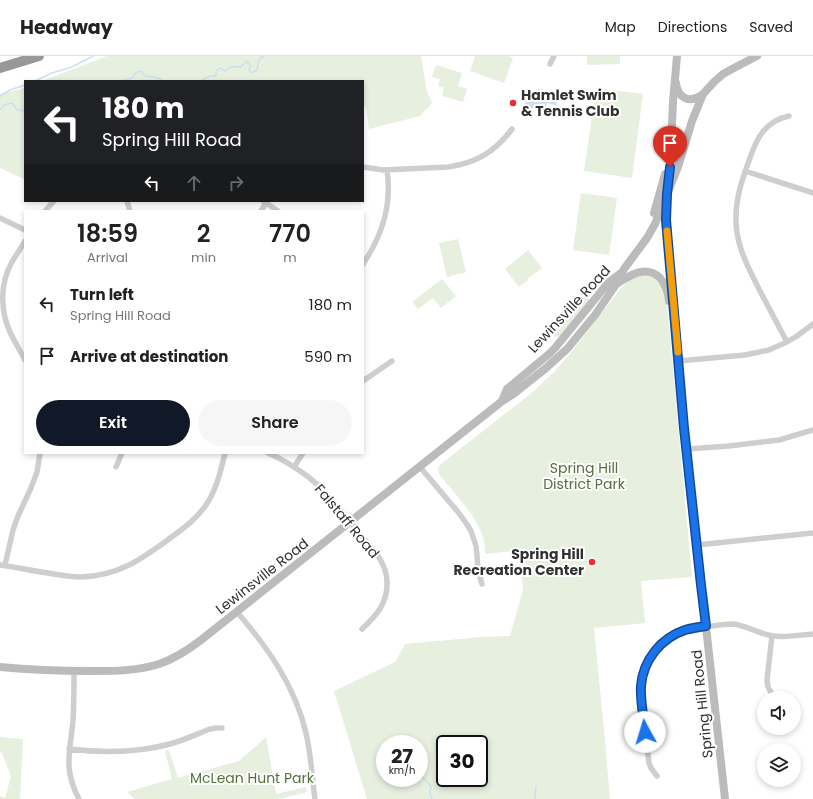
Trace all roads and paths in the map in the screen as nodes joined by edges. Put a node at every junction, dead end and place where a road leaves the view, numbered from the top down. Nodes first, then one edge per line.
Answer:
1 (37, 56) edge
2 (554, 56) edge
3 (677, 56) edge
4 (757, 56) edge
5 (550, 64) dead end
6 (0, 68) edge
7 (676, 76) junction
8 (703, 94) junction
9 (789, 116) dead end
10 (512, 129) dead end
11 (671, 142) junction
12 (364, 167) edge
13 (387, 170) junction
14 (745, 171) junction
15 (813, 193) edge
16 (667, 194) junction
17 (53, 202) edge
18 (265, 202) edge
19 (46, 210) edge
20 (277, 210) edge
21 (0, 218) edge
22 (24, 230) edge
23 (647, 238) junction
24 (24, 243) edge
25 (364, 262) edge
26 (624, 270) junction
27 (617, 283) junction
28 (595, 299) junction
29 (595, 315) junction
30 (675, 316) junction
31 (813, 324) edge
32 (787, 342) junction
33 (555, 348) junction
34 (24, 358) edge
35 (555, 360) junction
36 (678, 361) junction
37 (392, 362) dead end
38 (364, 380) edge
39 (501, 402) junction
40 (813, 430) edge
41 (687, 449) junction
42 (40, 454) edge
43 (122, 454) edge
44 (225, 454) edge
45 (270, 454) edge
46 (302, 454) edge
47 (116, 467) dead end
48 (294, 467) junction
49 (420, 467) junction
50 (350, 522) junction
51 (813, 533) edge
52 (697, 545) junction
53 (3, 565) edge
54 (482, 584) dead end
55 (237, 612) junction
56 (706, 626) junction
57 (362, 629) dead end
58 (813, 634) edge
59 (772, 636) junction
60 (0, 667) edge
61 (74, 671) junction
62 (770, 691) edge
63 (222, 728) dead end
64 (69, 749) junction
65 (657, 776) dead end
66 (79, 799) edge
67 (315, 799) edge
68 (725, 799) edge

1 - 6 highway
2 - 5 street
3 - 7 main road, Spring Hill Road
4 - 8 main road, Lewinsville Road
7 - 8 main road
7 - 11 main road, Spring Hill Road
8 - 16 main road, Lewinsville Road
9 - 14 street
10 - 13 street
11 - 16 main road, Spring Hill Road
11 - 23 main road
12 - 13 street
13 - 25 street
14 - 15 street
14 - 32 street
16 - 23 main road, Lewinsville Road
16 - 30 main road, Spring Hill Road
17 - 19 street
18 - 20 street
21 - 22 street
23 - 26 main road, Lewinsville Road
24 - 34 street
26 - 27 main road, Lewinsville Road
26 - 28 main road, Lewinsville Road
27 - 29 main road, Lewinsville Road
27 - 30 main road
28 - 29 main road
28 - 33 main road, Lewinsville Road
29 - 35 main road, Lewinsville Road
30 - 36 main road, Spring Hill Road
31 - 32 street
32 - 36 street
33 - 35 main road
33 - 39 main road, Lewinsville Road
35 - 39 main road, Lewinsville Road
36 - 41 main road, Spring Hill Road
37 - 38 street
39 - 49 main road, Lewinsville Road
40 - 41 street
41 - 52 main road, Spring Hill Road
42 - 53 street
43 - 47 street
44 - 53 street
45 - 48 street, Falstaff Road
46 - 48 street
48 - 50 street, Falstaff Road
49 - 50 main road, Lewinsville Road
49 - 54 street
50 - 55 main road, Lewinsville Road
50 - 57 street, Falstaff Road
51 - 52 street
52 - 56 main road, Spring Hill Road
55 - 61 main road, Lewinsville Road
55 - 67 street
56 - 59 street
56 - 65 street
56 - 68 main road, Spring Hill Road
58 - 59 street
59 - 62 street
60 - 61 main road, Lewinsville Road
61 - 64 street
63 - 64 street
64 - 66 street

